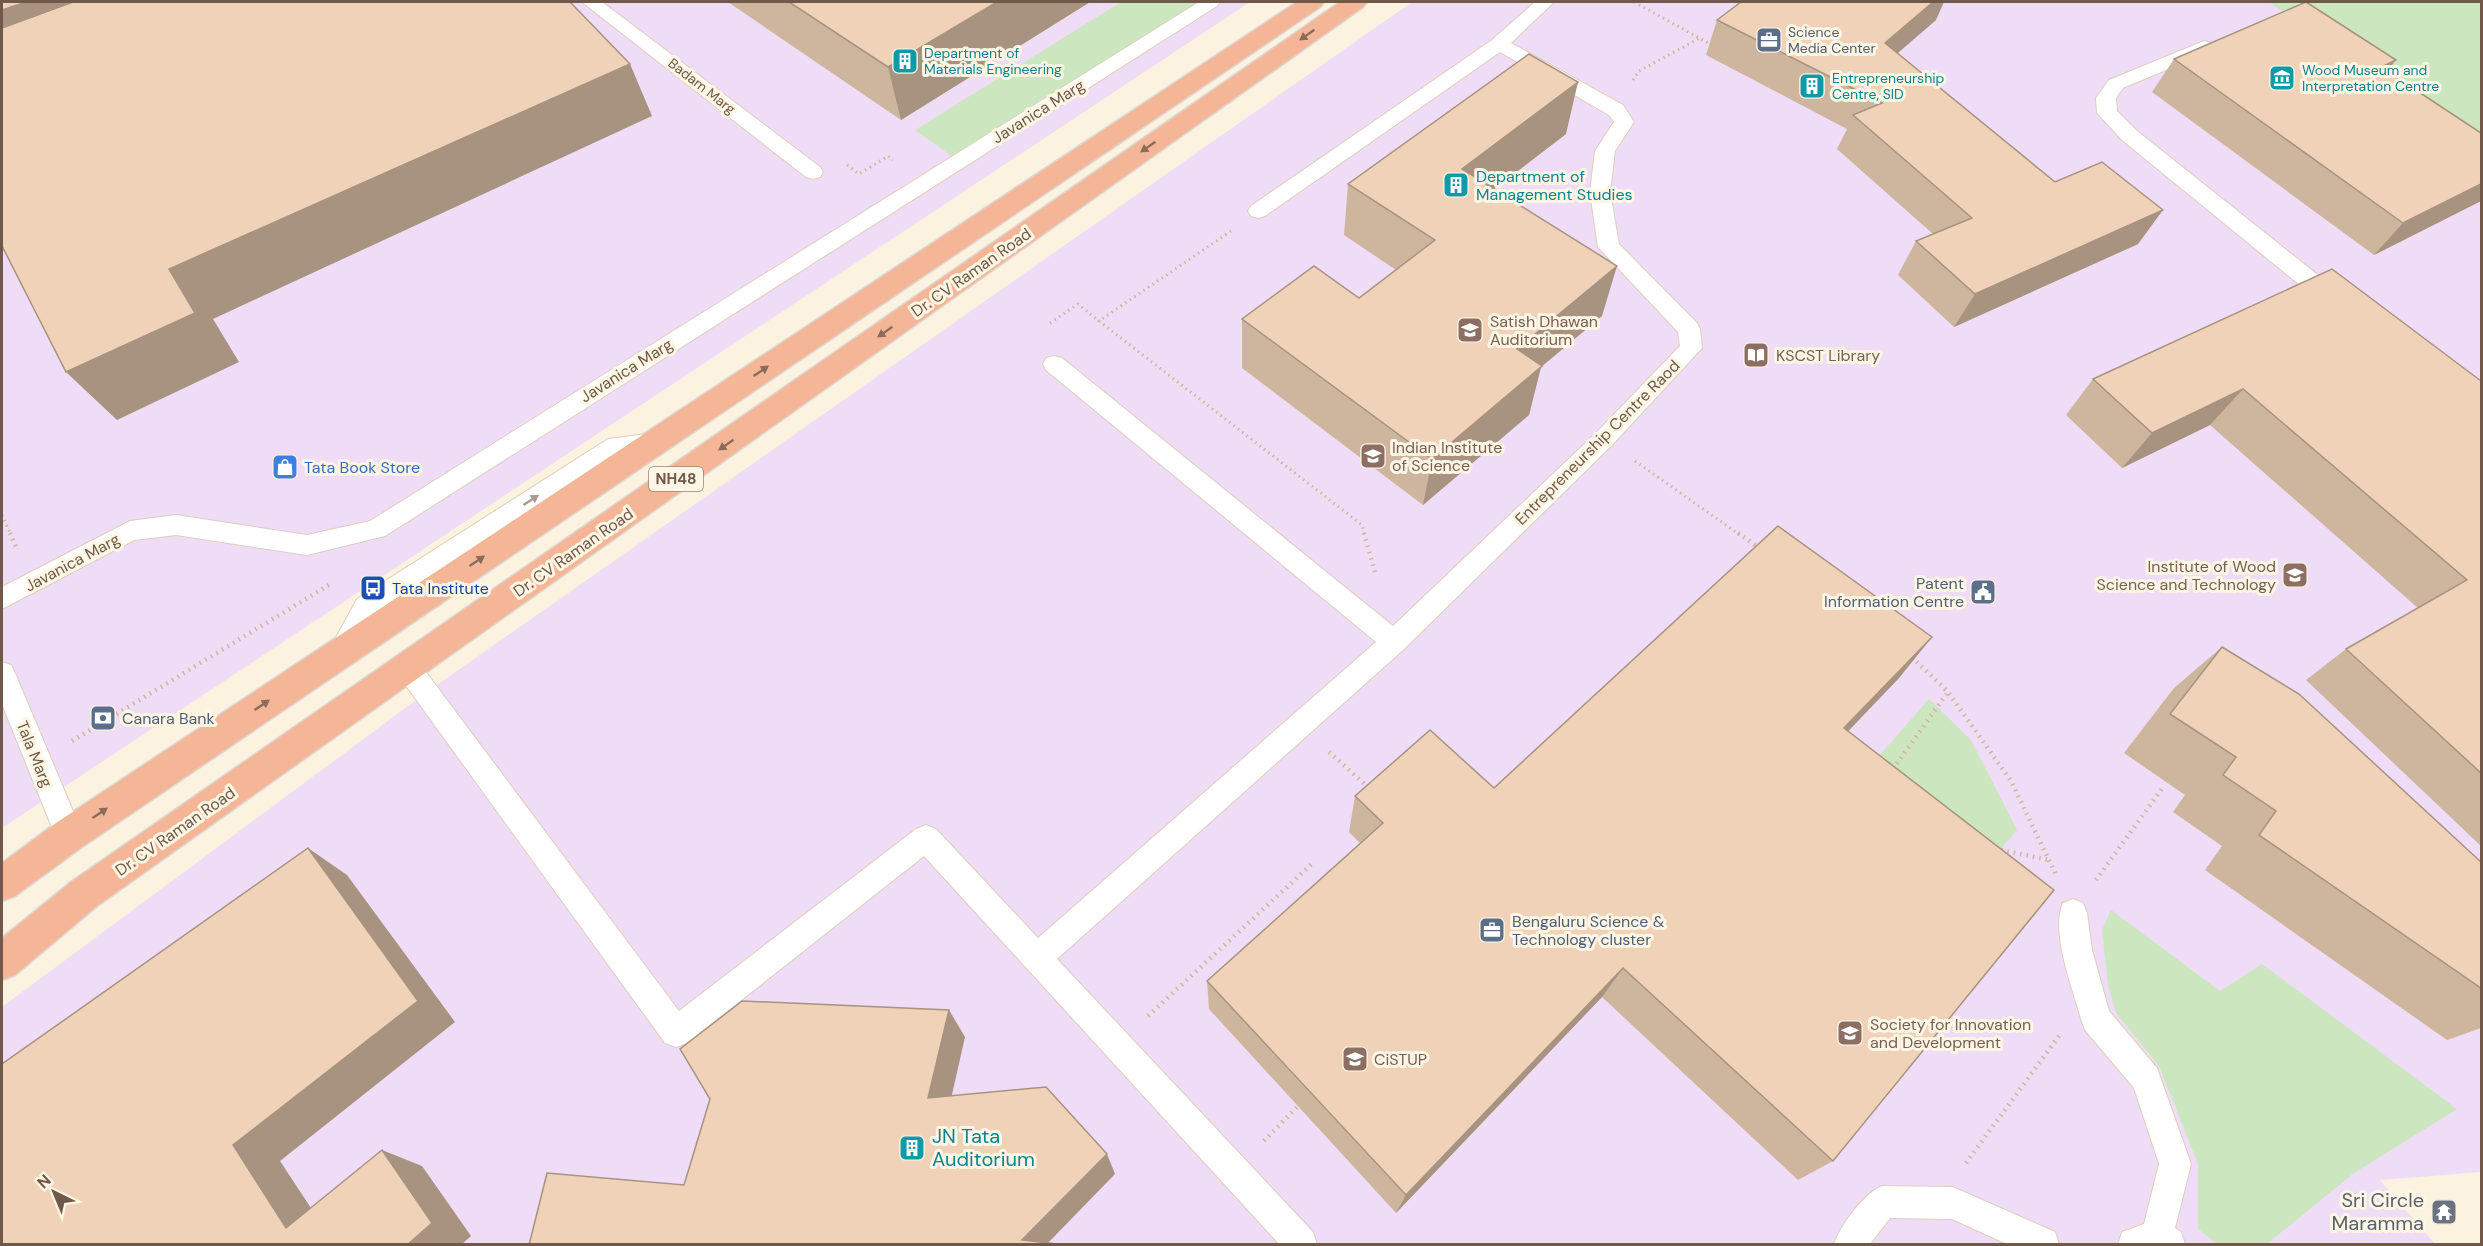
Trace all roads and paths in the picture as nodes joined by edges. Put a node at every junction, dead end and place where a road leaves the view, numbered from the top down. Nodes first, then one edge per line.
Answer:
1 (1211, 2) edge
2 (1312, 2) edge
3 (1355, 2) edge
4 (1545, 2) edge
5 (1634, 2) edge
6 (605, 4) edge
7 (1700, 38) junction
8 (2222, 40) edge
9 (1498, 44) junction
10 (1715, 46) dead end
11 (1616, 110) junction
12 (813, 172) dead end
13 (1258, 211) joint
14 (2352, 314) edge
15 (1099, 321) junction
16 (1050, 323) dead end
17 (1054, 364) dead end
18 (1604, 439) junction
19 (1763, 551) edge
20 (1376, 578) dead end
21 (333, 583) dead end
22 (2, 599) edge
23 (1394, 642) junction
24 (1904, 651) edge
25 (408, 668) junction
26 (2, 673) edge
27 (1948, 692) junction
28 (1299, 726) junction
29 (38, 762) junction
30 (1889, 774) edge
31 (2164, 786) dead end
32 (1376, 794) edge
33 (69, 835) junction
34 (1993, 849) edge
35 (2021, 854) junction
36 (2049, 860) junction
37 (1314, 862) dead end
38 (2014, 863) edge
39 (2, 884) edge
40 (2073, 913) junction
41 (1037, 958) junction
42 (2, 962) edge
43 (1117, 1045) junction
44 (2048, 1050) dead end
45 (1992, 1126) dead end
46 (2153, 1241) edge
47 (1301, 1245) edge
48 (1850, 1245) edge
49 (2043, 1245) edge

1 - 22 lane, Javanica Marg
33 -> 2 highway, Dr. CV Raman Road / NH48
3 -> 25 highway, Dr. CV Raman Road / NH48
4 - 9 lane
5 - 7 path
6 - 12 lane, Badam Marg
7 - 10 path
7 - 11 path
8 - 14 lane
9 - 11 lane
9 - 13 lane
11 - 18 lane, Entrepreneurship Centre Raod
13 - 15 path
15 - 16 path
15 - 20 path
17 - 23 lane
18 - 19 path
18 - 23 lane, Entrepreneurship Centre Raod
21 - 29 path
23 - 28 lane, Entrepreneurship Centre Raod
24 - 27 path
25 - 41 lane
25 - 42 highway, Dr. CV Raman Road / NH48
26 - 29 lane, Tala Marg
27 - 30 path
27 - 36 path
28 - 32 path
28 - 41 lane, Entrepreneurship Centre Raod
29 - 33 lane, Tala Marg
31 - 40 path
33 - 39 highway, Dr. CV Raman Road / NH48
34 - 35 path
35 - 36 path
35 - 38 path
36 - 40 path
37 - 43 path
40 - 46 lane
41 - 43 lane
43 - 47 lane
44 - 45 path
48 - 49 lane

